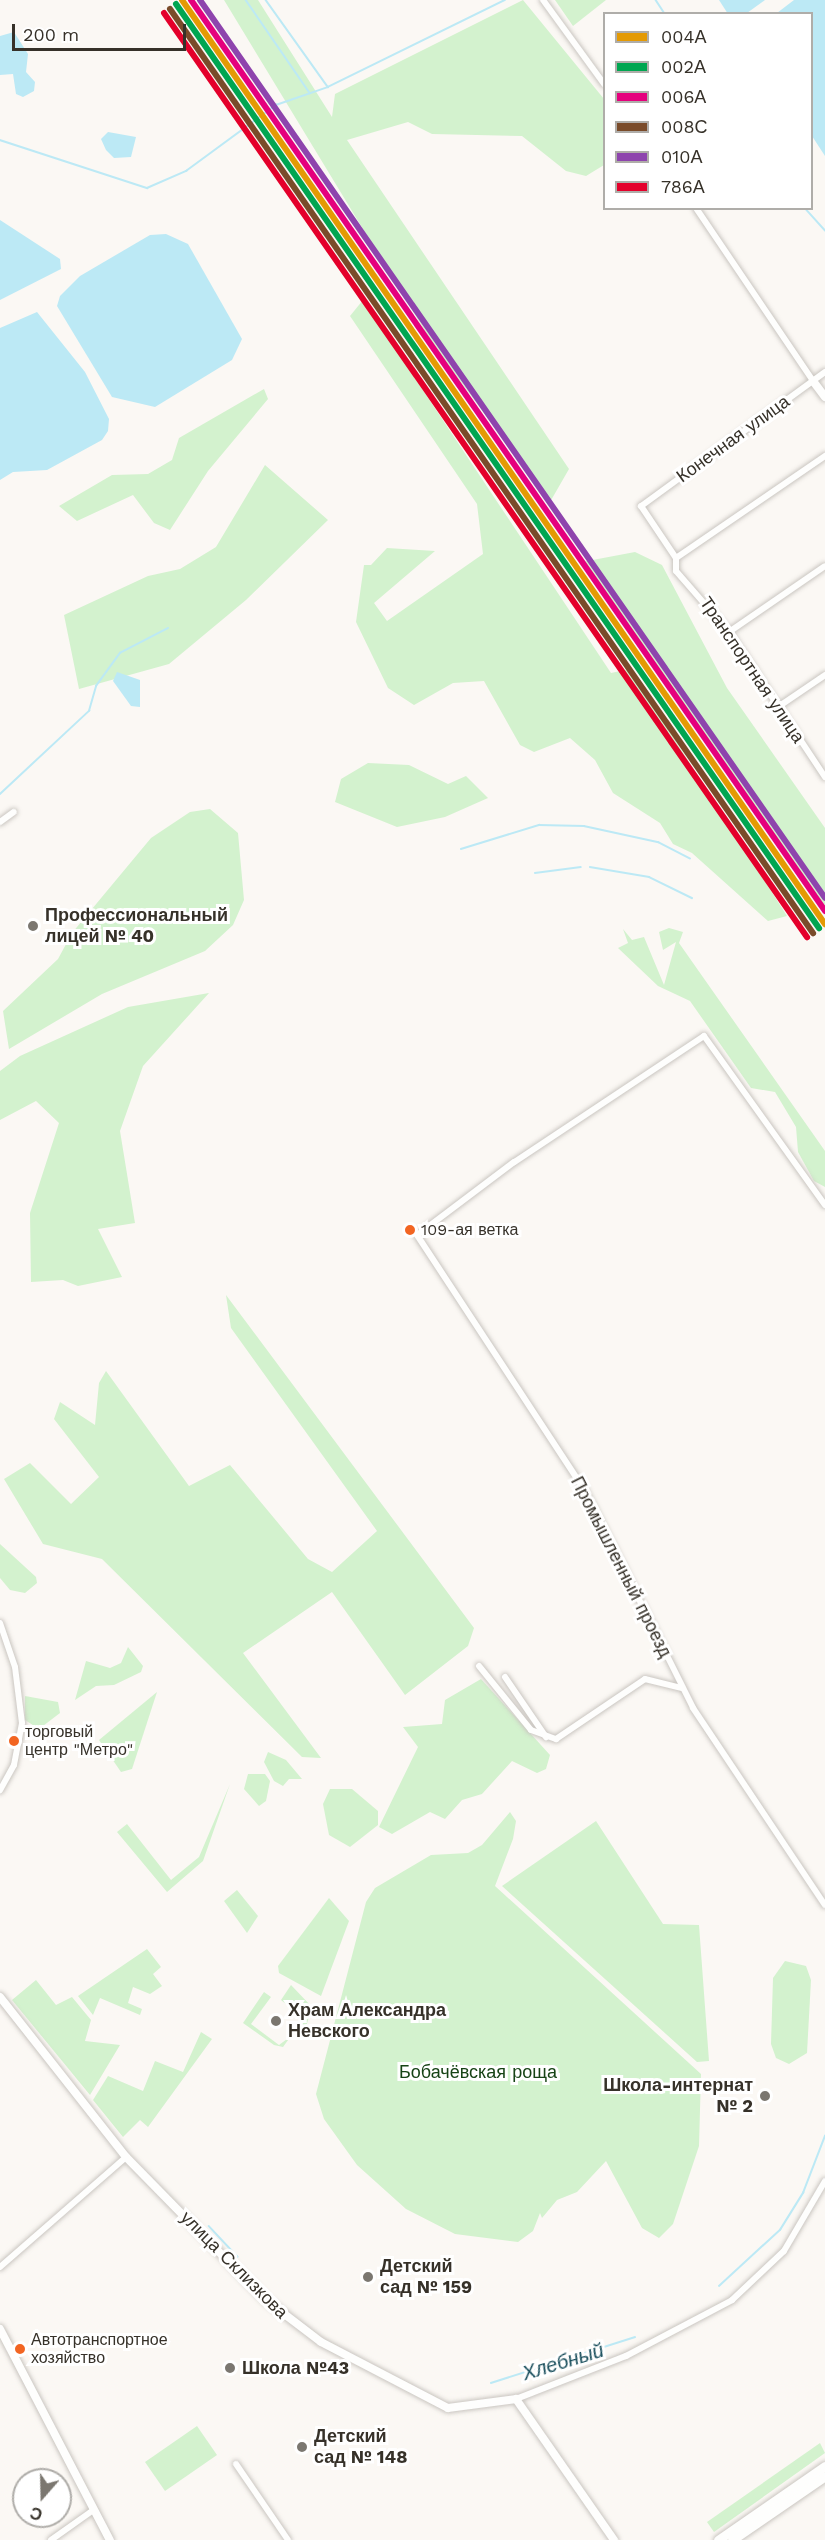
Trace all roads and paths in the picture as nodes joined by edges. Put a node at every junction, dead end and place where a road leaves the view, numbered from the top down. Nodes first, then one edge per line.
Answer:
1 (543, 0) edge
2 (603, 83) edge
3 (697, 210) edge
4 (825, 372) edge
5 (813, 381) junction
6 (825, 397) edge
7 (825, 456) edge
8 (641, 506) joint
9 (676, 558) junction
10 (825, 566) edge
11 (729, 632) junction
12 (825, 675) edge
13 (778, 707) junction
14 (825, 777) edge
15 (14, 812) dead end
16 (0, 822) edge
17 (825, 1205) edge
18 (0, 1623) edge
19 (479, 1666) dead end
20 (505, 1677) dead end
21 (682, 1688) junction
22 (547, 1738) junction
23 (0, 1790) edge
24 (825, 1905) edge
25 (0, 1996) edge
26 (126, 2157) junction
27 (825, 2181) edge
28 (0, 2268) edge
29 (0, 2329) edge
30 (516, 2398) junction
31 (236, 2464) dead end
32 (825, 2466) edge
33 (825, 2476) edge
34 (92, 2511) junction
35 (51, 2540) edge
36 (110, 2540) edge
37 (288, 2540) edge
38 (614, 2540) edge
39 (718, 2540) edge
40 (732, 2540) edge

1 - 2 street
3 - 5 street
4 - 5 street, Конечная улица
5 - 6 street
5 - 8 street, Конечная улица
7 - 9 street
8 - 9 street, Транспортная улица
9 - 11 street, Транспортная улица
10 - 11 street
11 - 13 street, Транспортная улица
12 - 13 street
13 - 14 street, Транспортная улица
15 - 16 street
17 - 21 street, Промышленный проезд
18 - 23 street
19 - 22 street
20 - 22 street
21 - 22 street
21 - 24 street, Промышленный проезд
25 - 26 street, улица Склизкова
26 - 28 street
26 - 30 street, улица Склизкова
27 - 30 street
29 - 34 street
30 - 38 street
31 - 37 street
32 - 39 main road
33 - 40 main road
34 - 35 street
34 - 36 street

